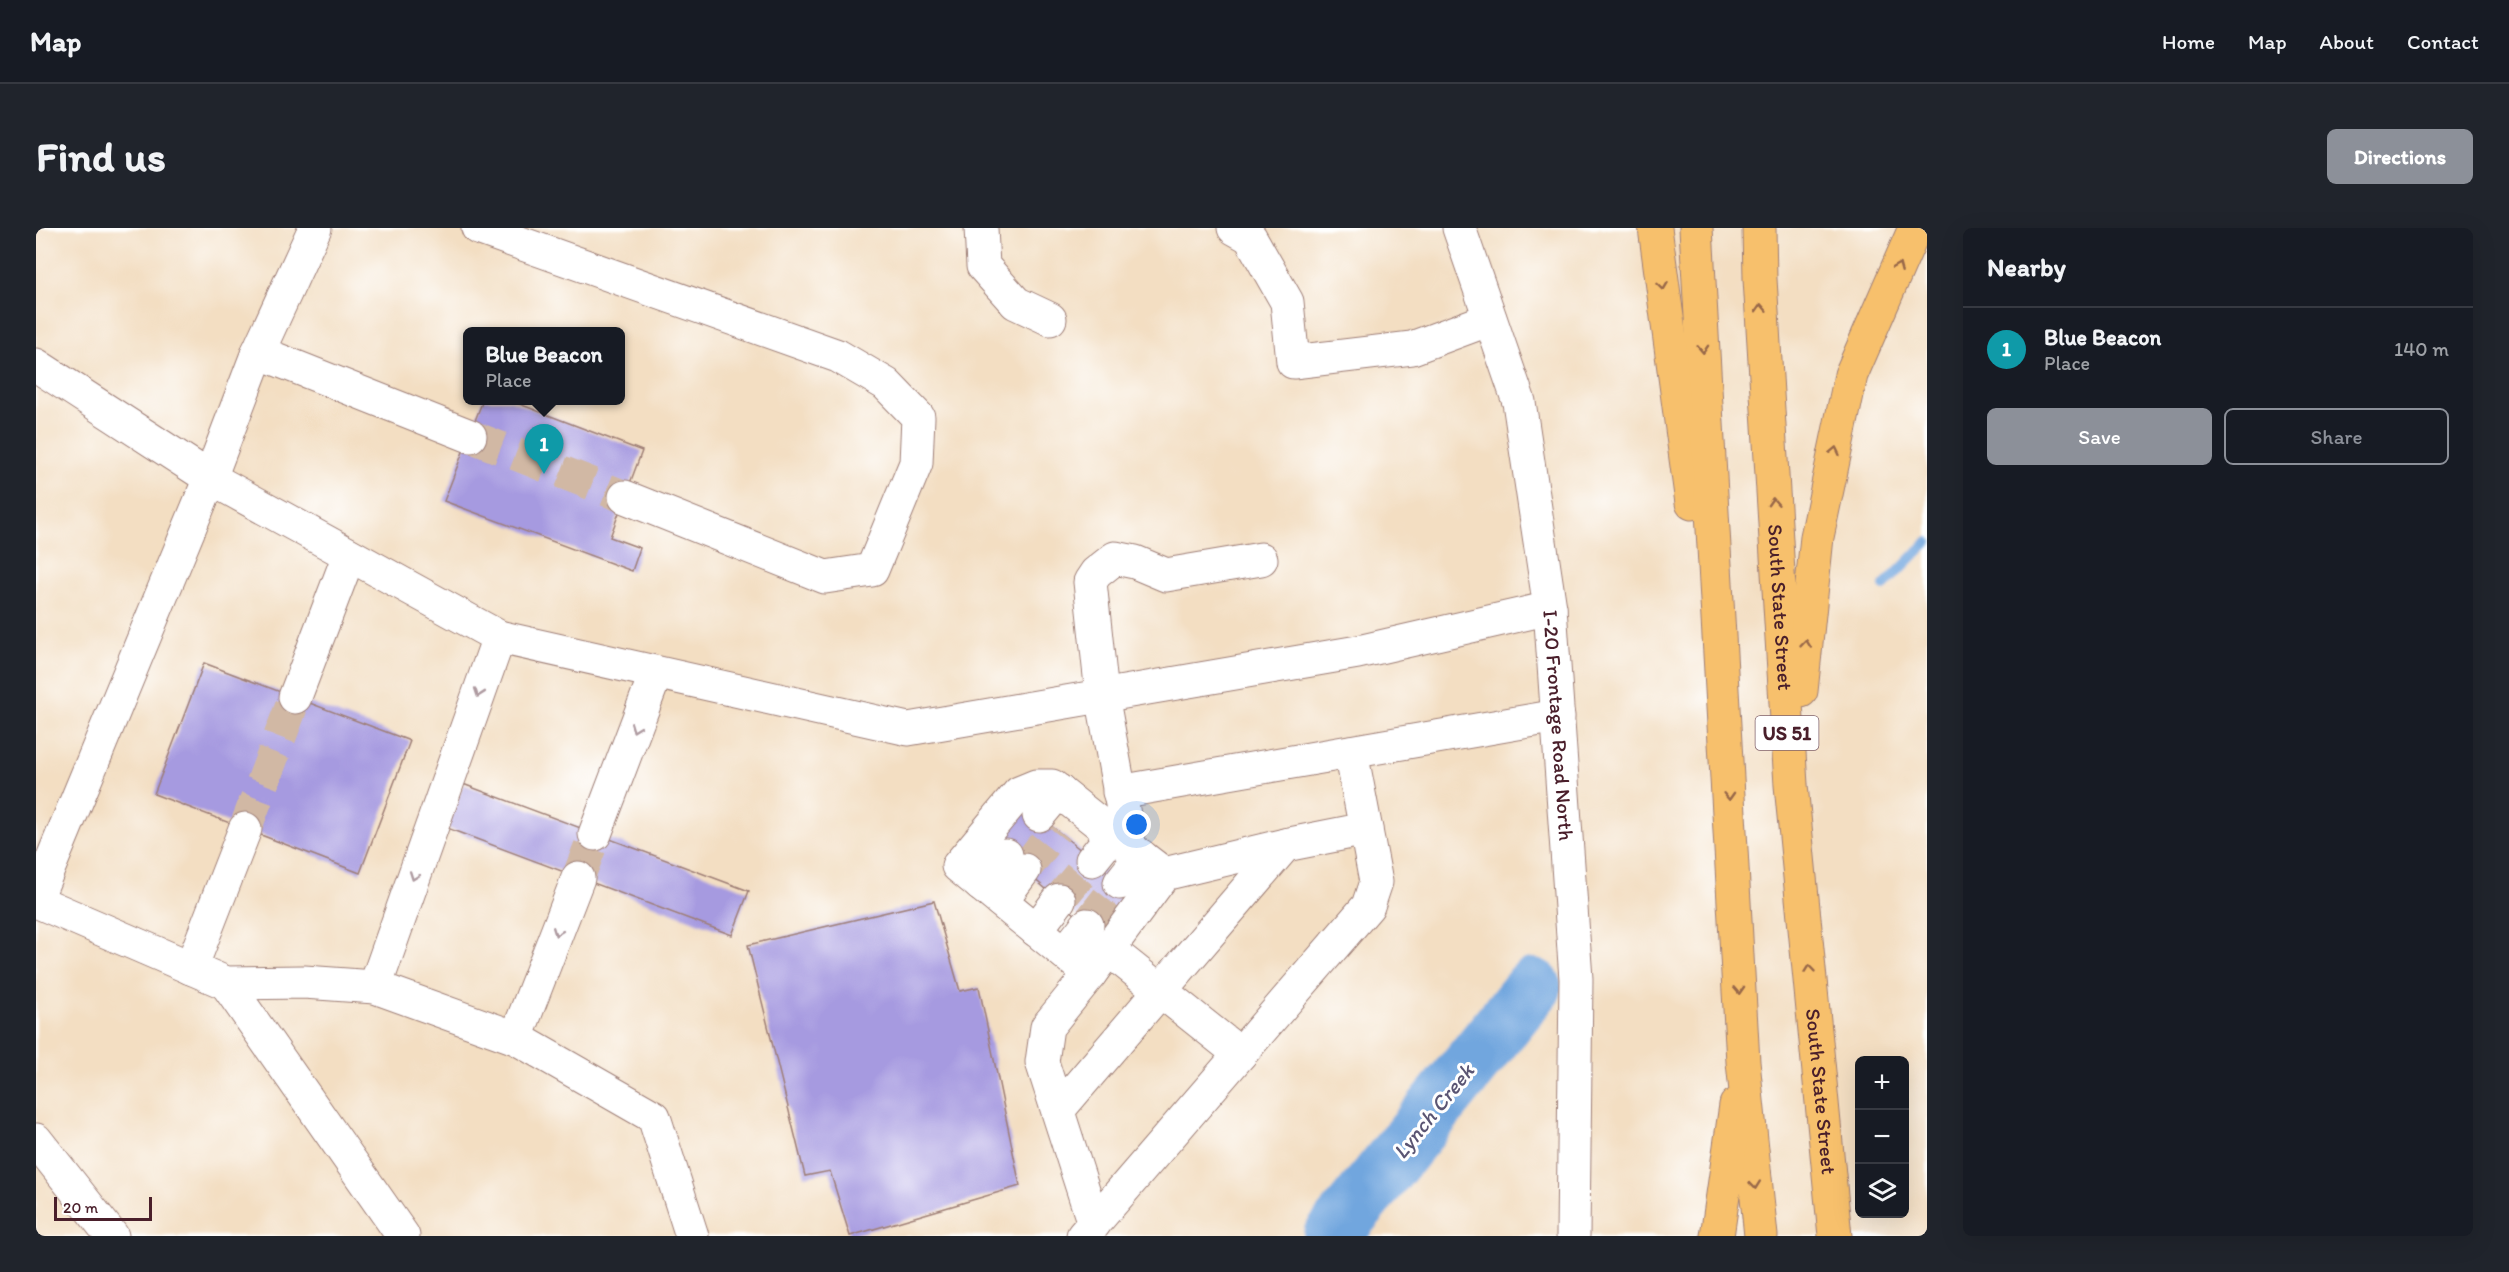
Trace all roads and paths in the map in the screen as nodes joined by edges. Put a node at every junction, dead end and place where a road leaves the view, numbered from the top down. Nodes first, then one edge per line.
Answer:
1 (315, 228) edge
2 (478, 228) edge
3 (981, 228) edge
4 (1234, 228) edge
5 (1459, 228) edge
6 (1655, 228) edge
7 (1696, 228) edge
8 (1759, 228) edge
9 (1915, 228) edge
10 (1050, 319) dead end
11 (1490, 319) junction
12 (258, 352) junction
13 (36, 365) edge
14 (470, 436) tunnel mouth
15 (210, 478) junction
16 (625, 497) tunnel mouth
17 (349, 555) junction
18 (1261, 559) dead end
19 (1550, 608) junction
20 (499, 637) junction
21 (656, 673) junction
22 (1102, 695) junction
23 (295, 697) tunnel mouth
24 (1558, 716) junction
25 (1351, 752) junction
26 (1727, 757) junction
27 (1791, 785) junction
28 (1119, 792) junction
29 (245, 829) tunnel mouth
30 (1366, 830) junction
31 (595, 834) tunnel mouth
32 (1285, 844) junction
33 (1137, 853) junction
34 (1092, 860) tunnel mouth
35 (1015, 862) tunnel mouth
36 (578, 878) tunnel mouth
37 (1120, 883) tunnel mouth
38 (991, 893) junction
39 (36, 900) edge
40 (1059, 900) tunnel mouth
41 (1087, 924) tunnel mouth
42 (1036, 930) junction
43 (1065, 953) junction
44 (1099, 961) junction
45 (191, 968) junction
46 (226, 983) junction
47 (375, 987) junction
48 (1159, 989) junction
49 (516, 1038) junction
50 (1240, 1054) junction
51 (1743, 1062) junction
52 (1058, 1110) junction
53 (36, 1140) edge
54 (1088, 1230) edge
55 (112, 1236) edge
56 (403, 1236) edge
57 (692, 1236) edge
58 (1573, 1236) edge
59 (1717, 1236) edge
60 (1761, 1236) edge
61 (1835, 1236) edge

1 - 12 street
2 - 16 street
3 - 10 street
4 - 11 street
5 - 11 street, I-20 Frontage Road North
6 -> 26 highway
7 -> 26 highway, US 51
27 -> 8 highway, South State Street / US 51
27 -> 9 highway
11 - 19 street, I-20 Frontage Road North
12 - 14 street
12 - 15 street
13 - 15 street
15 - 17 street
15 - 39 street
17 - 20 street
17 - 23 street
18 - 22 street
19 - 22 street
19 - 24 street, I-20 Frontage Road North
20 - 21 street
20 -> 47 street
21 - 22 street
21 -> 31 street
22 - 28 street
24 - 25 street
24 - 58 street, I-20 Frontage Road North
25 - 28 street
25 - 30 street
26 -> 51 highway, US 51
61 -> 27 highway, South State Street / US 51
28 - 33 street
29 - 45 street
30 - 32 street
30 - 50 street
32 - 33 street
32 - 48 street
33 - 34 street
33 - 37 street
33 - 38 street
33 - 44 street
35 - 38 street
36 -> 49 street
38 - 42 street
39 - 45 street
40 - 42 street
41 - 43 street
42 - 43 street
43 - 44 street
44 - 48 street
44 - 52 street
45 - 46 street
46 - 47 street
46 - 56 street
47 - 49 street
48 - 50 street
48 - 52 street
49 - 57 street
50 - 54 street
51 - 59 highway
51 -> 60 highway, US 51
52 - 54 street
53 - 55 street

